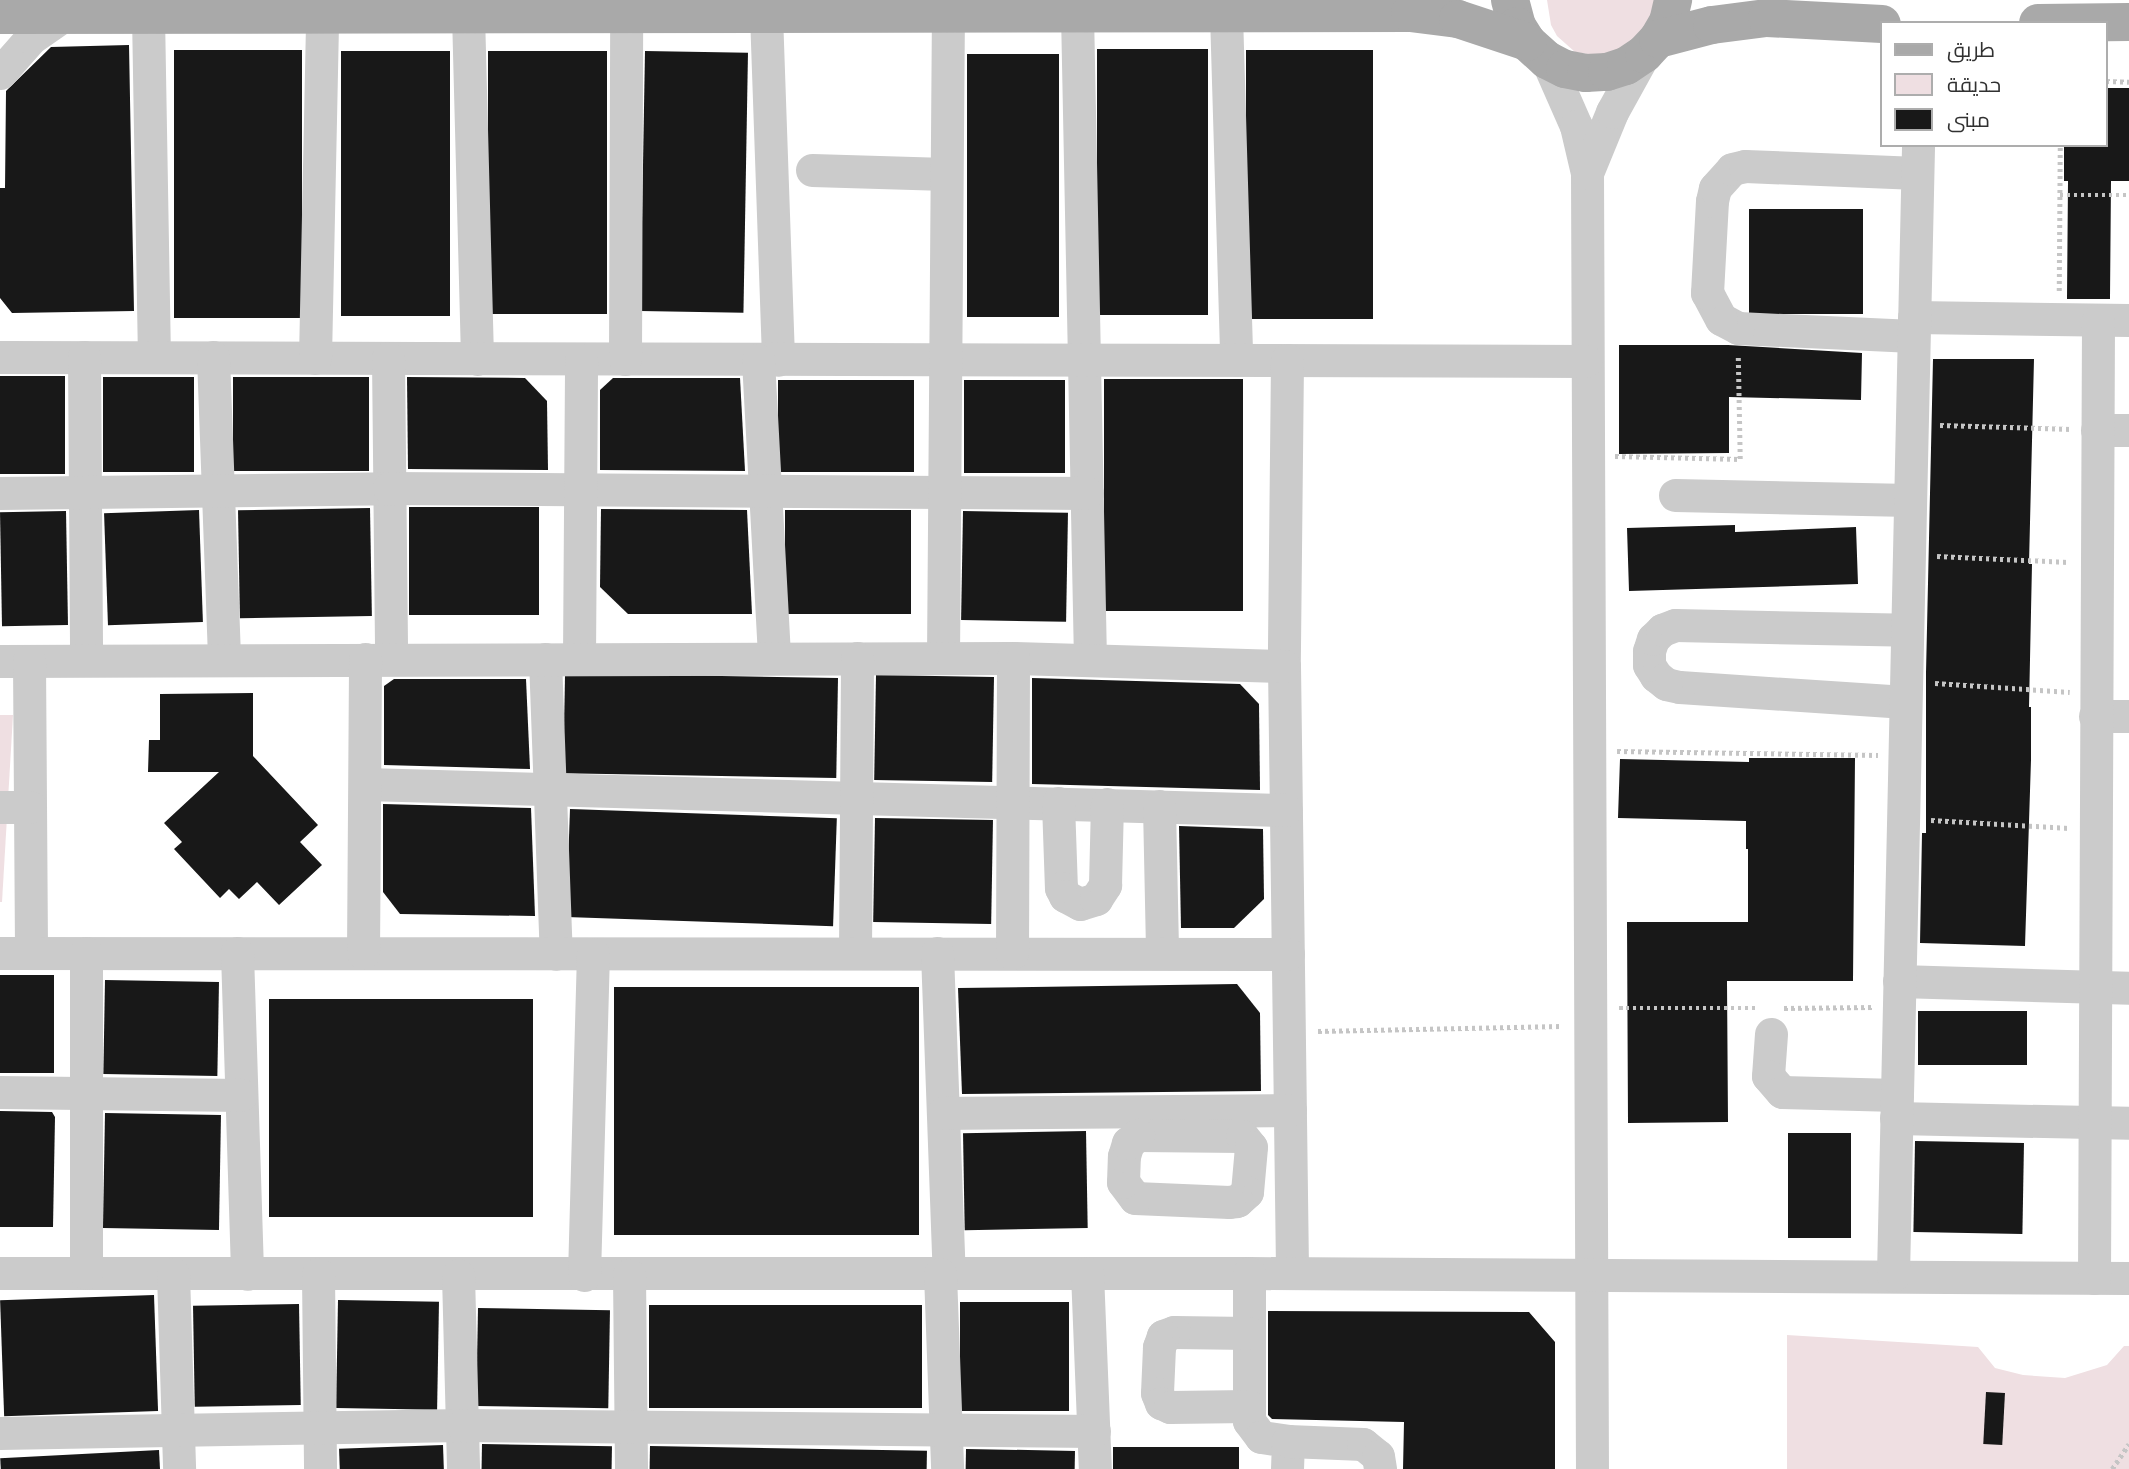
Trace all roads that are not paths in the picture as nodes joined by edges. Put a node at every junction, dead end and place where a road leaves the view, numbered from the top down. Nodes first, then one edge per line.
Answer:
1 (1510, 0) edge
2 (1673, 0) edge
3 (643, 9) edge
4 (1077, 13) junction
5 (1226, 13) junction
6 (468, 14) junction
7 (766, 14) junction
8 (948, 14) junction
9 (0, 15) edge
10 (64, 15) junction
11 (148, 15) junction
12 (322, 15) junction
13 (2108, 22) edge
14 (2129, 22) edge
15 (1881, 26) edge
16 (1651, 47) junction
17 (1537, 51) junction
18 (0, 73) edge
19 (1917, 159) edge
20 (812, 170) dead end
21 (1587, 173) junction
22 (946, 174) junction
23 (2113, 320) edge
24 (1913, 326) junction
25 (0, 357) edge
26 (84, 357) junction
27 (154, 357) junction
28 (212, 357) junction
29 (315, 358) junction
30 (388, 358) junction
31 (477, 359) junction
32 (625, 359) junction
33 (1236, 359) junction
34 (581, 360) junction
35 (768, 360) junction
36 (945, 360) junction
37 (1084, 360) junction
38 (1287, 360) junction
39 (1586, 360) junction
40 (2113, 430) edge
41 (389, 488) junction
42 (580, 490) junction
43 (218, 491) junction
44 (765, 491) junction
45 (84, 492) junction
46 (943, 492) junction
47 (0, 493) edge
48 (1087, 493) junction
49 (1675, 495) dead end
50 (1910, 500) junction
51 (1907, 630) junction
52 (579, 657) junction
53 (774, 658) junction
54 (857, 658) junction
55 (943, 658) junction
56 (1013, 658) junction
57 (378, 659) junction
58 (545, 659) junction
59 (86, 660) junction
60 (224, 660) junction
61 (1090, 660) junction
62 (15, 661) edge
63 (1284, 666) junction
64 (1905, 691) junction
65 (2095, 704) junction
66 (2129, 716) edge
67 (365, 784) junction
68 (550, 789) junction
69 (856, 797) junction
70 (1013, 802) junction
71 (1058, 803) junction
72 (1107, 804) junction
73 (1159, 806) junction
74 (15, 807) edge
75 (1286, 810) junction
76 (16, 953) edge
77 (86, 953) junction
78 (237, 953) junction
79 (363, 953) junction
80 (855, 953) junction
81 (937, 953) junction
82 (1012, 953) junction
83 (1162, 953) junction
84 (556, 954) junction
85 (593, 954) junction
86 (1288, 954) junction
87 (2094, 987) junction
88 (2129, 988) edge
89 (1899, 994) junction
90 (1771, 1016) road end
91 (0, 1092) edge
92 (86, 1093) junction
93 (241, 1095) junction
94 (1896, 1106) junction
95 (1290, 1110) junction
96 (943, 1113) junction
97 (2094, 1122) junction
98 (2129, 1123) edge
99 (0, 1273) edge
100 (86, 1273) junction
101 (1087, 1273) junction
102 (1249, 1273) junction
103 (1292, 1273) junction
104 (173, 1274) junction
105 (247, 1274) junction
106 (318, 1274) junction
107 (945, 1274) junction
108 (458, 1275) junction
109 (584, 1275) junction
110 (629, 1275) junction
111 (1893, 1275) junction
112 (1592, 1276) junction
113 (2094, 1278) junction
114 (2129, 1278) edge
115 (1249, 1333) junction
116 (1249, 1406) junction
117 (463, 1425) junction
118 (320, 1426) junction
119 (631, 1426) junction
120 (946, 1430) junction
121 (1094, 1431) junction
122 (178, 1432) junction
123 (0, 1433) edge
124 (1287, 1455) edge
125 (179, 1469) edge
126 (320, 1469) edge
127 (463, 1469) edge
128 (631, 1469) edge
129 (947, 1469) edge
130 (1096, 1469) edge
131 (1380, 1469) edge
132 (1592, 1469) edge

1 - 17 main road
2 - 16 main road
3 - 6 main road
3 - 7 main road
3 - 32 street
4 - 5 main road
4 - 8 main road
4 - 37 street
5 - 17 main road
5 - 33 street
6 - 12 main road
6 - 31 street
7 - 8 main road
7 - 35 street
8 - 22 street
9 - 10 main road
10 - 11 main road
10 - 18 street
11 - 12 main road
11 - 27 street
12 - 29 street
13 - 14 main road
15 - 16 main road
16 - 17 main road
16 - 21 street
17 - 21 street
19 - 24 street
19 - 24 street
20 - 22 street
21 - 39 street
22 - 36 street
23 - 24 street
23 - 40 street
24 - 50 street
25 - 26 street
26 - 27 street
26 - 45 street
27 - 28 street
28 - 29 street
28 - 43 street
29 - 30 street
30 - 31 street
30 - 41 street
31 - 34 street
32 - 34 street
32 - 35 street
33 - 37 street
33 - 38 street
34 - 42 street
35 - 36 street
35 - 44 street
36 - 37 street
36 - 46 street
37 - 48 street
38 - 39 street
38 - 63 street
39 - 112 street
40 - 65 street
41 - 42 street
41 - 43 street
41 - 57 street
42 - 44 street
42 - 52 street
43 - 45 street
43 - 60 street
44 - 46 street
44 - 53 street
45 - 47 street
45 - 59 street
46 - 48 street
46 - 55 street
48 - 61 street
49 - 50 street
50 - 51 street
51 - 64 street
51 - 64 street
52 - 53 street
52 - 58 street
53 - 54 street
54 - 55 street
54 - 69 street
55 - 56 street
56 - 61 street
56 - 70 street
57 - 58 street
57 - 60 street
57 - 67 street
58 - 68 street
59 - 60 street
59 - 62 street
61 - 63 street
62 - 74 street
63 - 75 street
64 - 89 street
65 - 66 street
65 - 87 street
67 - 68 street
67 - 79 street
68 - 69 street
68 - 84 street
69 - 70 street
69 - 80 street
70 - 71 street
70 - 82 street
71 - 72 street
71 - 72 street
72 - 73 street
73 - 75 street
73 - 83 street
74 - 76 street
75 - 86 street
76 - 77 street
77 - 78 street
77 - 92 street
78 - 79 street
78 - 93 street
79 - 84 street
80 - 81 street
80 - 85 street
81 - 82 street
81 - 96 street
82 - 83 street
83 - 86 street
84 - 85 street
85 - 109 street
86 - 95 street
87 - 88 street
87 - 89 street
87 - 97 street
89 - 94 street
90 - 94 street
91 - 92 street
92 - 93 street
92 - 100 street
93 - 105 street
94 - 97 street
94 - 111 street
95 - 96 street
95 - 103 street
96 - 107 street
97 - 98 street
97 - 113 street
99 - 100 street
100 - 104 street
101 - 102 street
101 - 107 street
101 - 121 street
102 - 103 street
102 - 115 street
103 - 112 street
104 - 105 street
104 - 122 street
105 - 106 street
106 - 108 street
106 - 118 street
107 - 110 street
107 - 120 street
108 - 109 street
108 - 117 street
109 - 110 street
110 - 119 street
111 - 112 street
111 - 113 street
112 - 132 street
113 - 114 street
115 - 116 street
115 - 116 street
116 - 124 street
117 - 118 street
117 - 119 street
117 - 127 street
118 - 122 street
118 - 126 street
119 - 120 street
119 - 128 street
120 - 121 street
120 - 129 street
121 - 130 street
122 - 123 street
122 - 125 street
124 - 131 street

